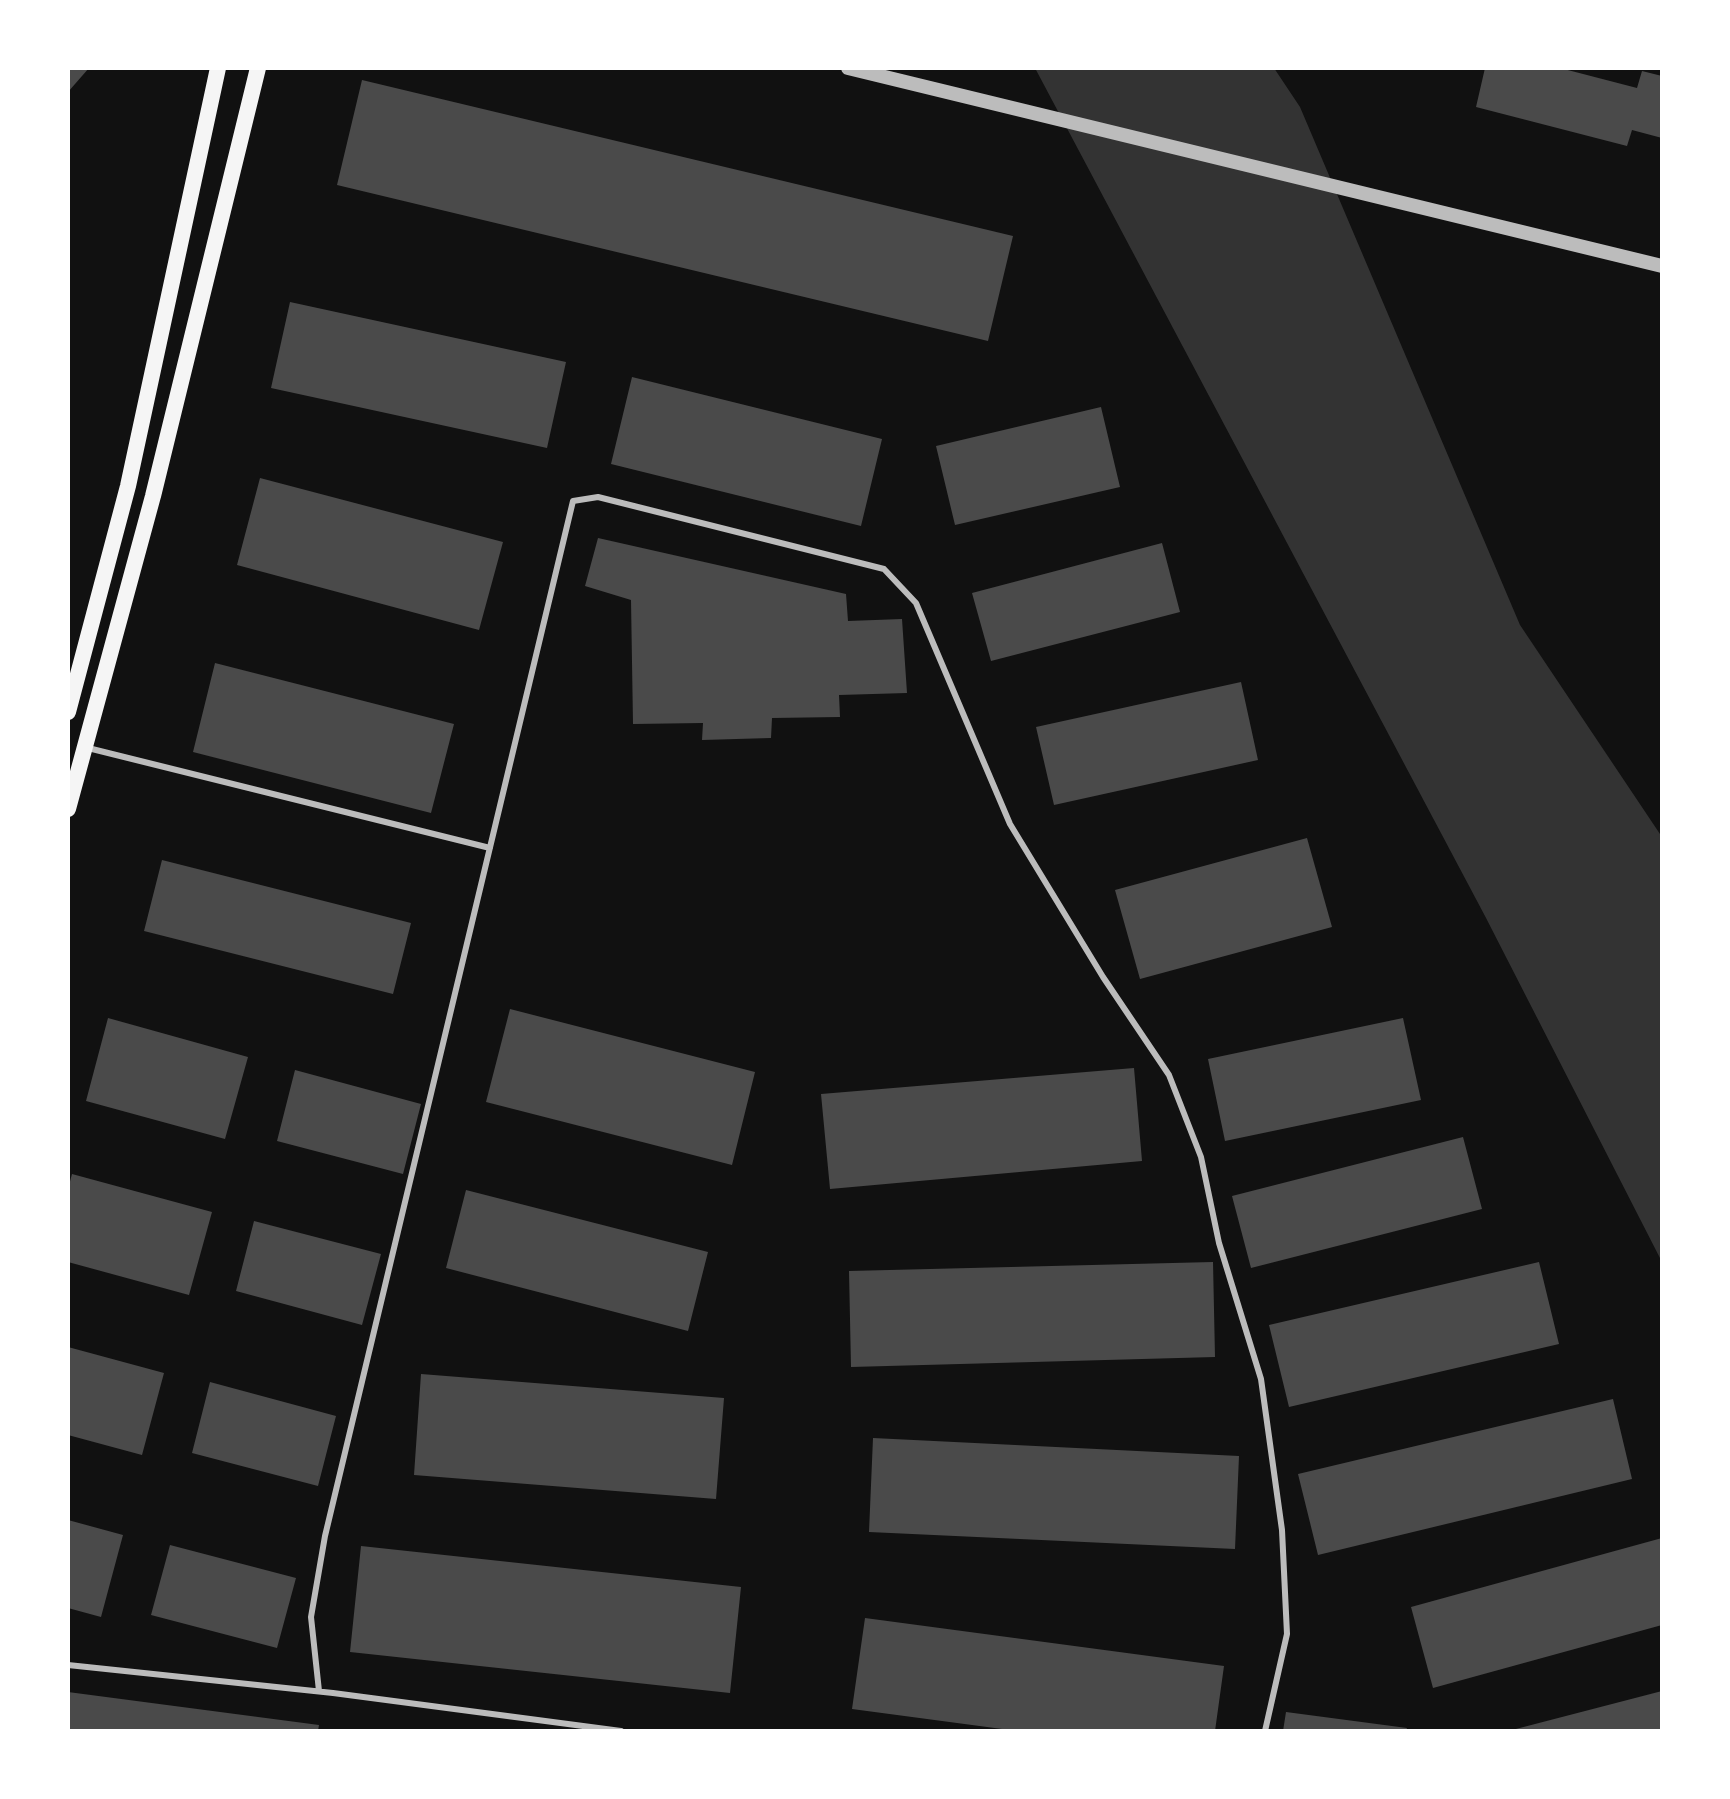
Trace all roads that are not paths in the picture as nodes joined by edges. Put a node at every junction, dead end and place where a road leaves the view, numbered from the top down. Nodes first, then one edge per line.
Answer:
1 (218, 68) edge
2 (258, 68) edge
3 (848, 68) edge
4 (1662, 266) edge
5 (68, 712) edge
6 (85, 747) junction
7 (68, 809) edge
8 (490, 848) junction
9 (68, 1665) edge
10 (319, 1691) junction
11 (621, 1731) edge
12 (1265, 1731) edge

1 - 5 main road
2 - 6 main road
3 - 4 street
6 - 7 main road
6 - 8 lane
8 - 10 lane
8 - 12 lane
9 - 10 lane
10 - 11 lane

